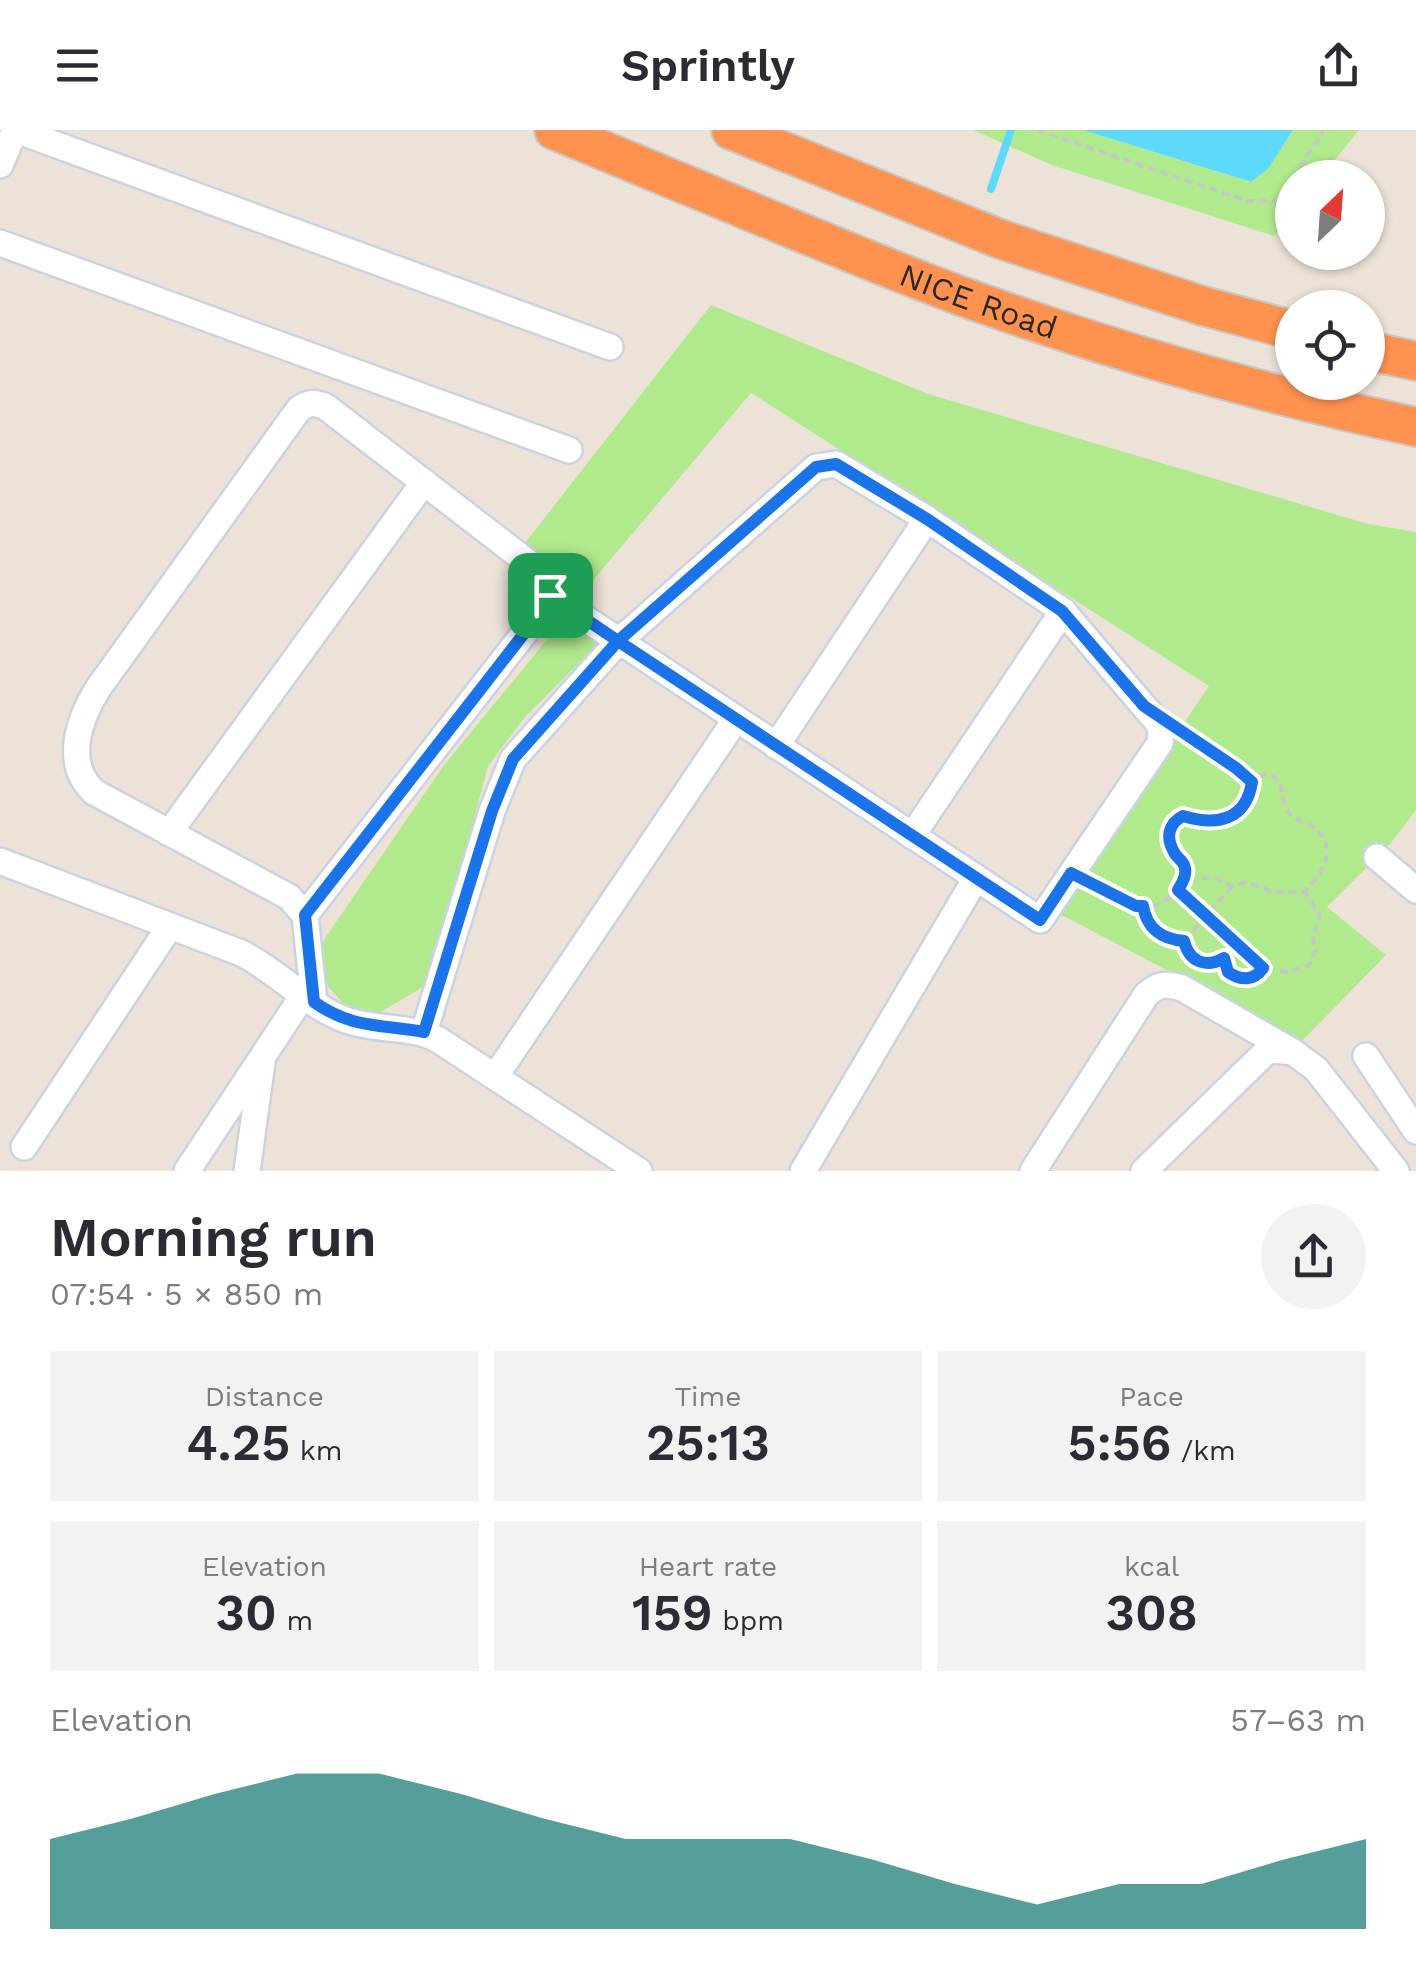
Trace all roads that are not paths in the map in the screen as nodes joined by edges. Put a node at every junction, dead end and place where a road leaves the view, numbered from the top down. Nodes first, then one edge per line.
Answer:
1 (16, 130) edge
2 (554, 130) edge
3 (730, 130) edge
4 (0, 165) edge
5 (0, 243) edge
6 (1275, 325) edge
7 (610, 347) dead end
8 (1385, 354) edge
9 (1416, 361) edge
10 (1416, 428) edge
11 (569, 450) dead end
12 (424, 482) junction
13 (927, 519) junction
14 (550, 595) junction
15 (1062, 611) junction
16 (618, 641) junction
17 (736, 719) junction
18 (776, 746) junction
19 (170, 833) junction
20 (912, 836) junction
21 (1378, 857) dead end
22 (0, 862) edge
23 (976, 878) junction
24 (1416, 890) edge
25 (305, 915) junction
26 (170, 926) junction
27 (309, 998) junction
28 (424, 1032) junction
29 (1293, 1052) junction
30 (263, 1056) junction
31 (1366, 1056) dead end
32 (495, 1077) junction
33 (1416, 1130) edge
34 (24, 1147) dead end
35 (187, 1171) edge
36 (247, 1171) edge
37 (639, 1171) edge
38 (803, 1171) edge
39 (1034, 1171) edge
40 (1144, 1171) edge
41 (1396, 1171) edge

1 - 4 street
1 - 7 street
2 - 10 highway, NICE Road
3 - 6 highway, NICE Road
5 - 11 street
8 - 9 highway
12 - 14 street
12 - 19 street
12 - 19 street
13 - 15 street
13 - 16 street
13 - 18 street
14 - 16 street
14 - 25 street
15 - 20 street
15 - 23 street
16 - 17 street
16 - 28 street
17 - 18 street
17 - 32 street
18 - 20 street
19 - 25 street
20 - 23 street
21 - 24 street
22 - 26 street
23 - 38 street
25 - 27 street
26 - 27 street
26 - 34 street
27 - 28 street
27 - 30 street
28 - 32 street
29 - 39 street
29 - 40 street
29 - 41 street
30 - 35 street
30 - 36 street
31 - 33 street
32 - 37 street

